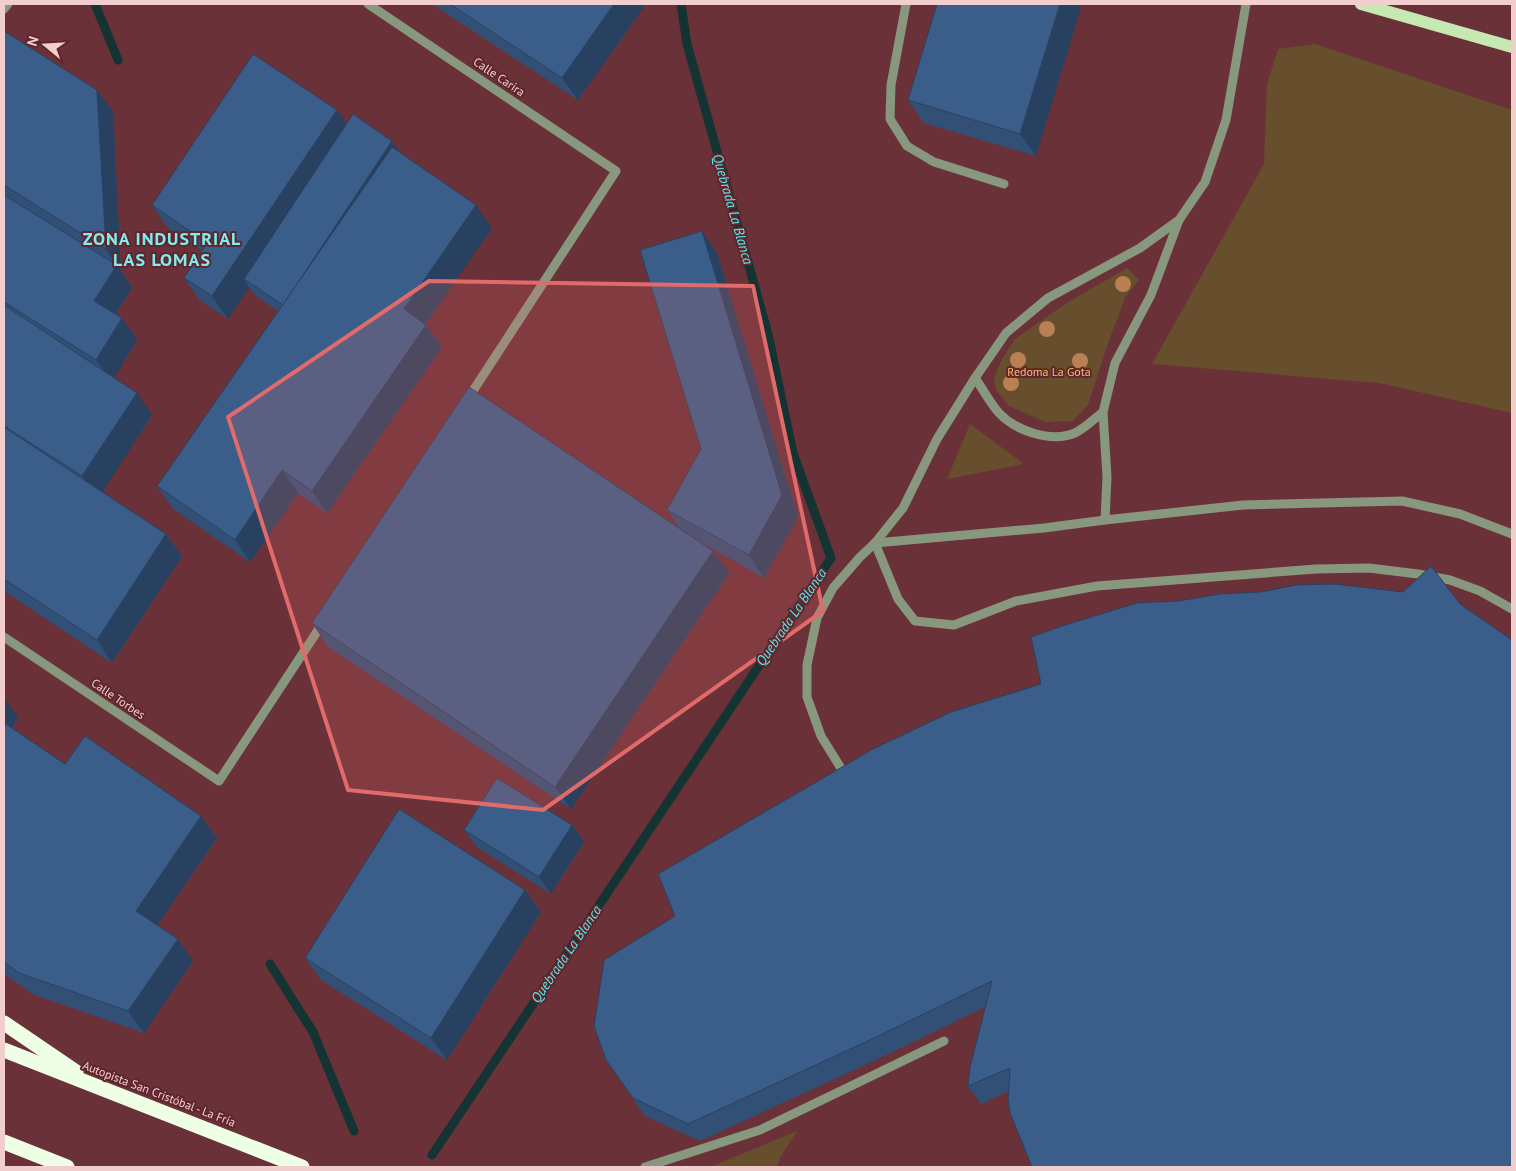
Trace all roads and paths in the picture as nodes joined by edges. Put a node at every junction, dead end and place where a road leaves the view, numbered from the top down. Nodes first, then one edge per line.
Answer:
1 (8, 4) edge
2 (368, 4) edge
3 (906, 4) edge
4 (1246, 4) edge
5 (1361, 4) edge
6 (4, 9) edge
7 (1512, 47) edge
8 (1004, 184) dead end
9 (1179, 220) junction
10 (975, 378) junction
11 (464, 405) edge
12 (1103, 412) junction
13 (1105, 520) junction
14 (1512, 534) edge
15 (875, 544) junction
16 (1512, 609) edge
17 (328, 614) edge
18 (4, 637) edge
19 (848, 778) edge
20 (4, 1023) edge
21 (944, 1041) dead end
22 (4, 1050) edge
23 (98, 1086) junction
24 (4, 1142) edge
25 (67, 1167) edge
26 (302, 1167) edge
27 (645, 1167) edge

1 - 6 street
2 - 11 street, Calle Carira
3 - 8 street
4 - 9 street
5 - 7 main road
9 - 10 street
9 - 12 street
10 - 12 street
10 - 15 street
12 - 13 street
13 - 14 street
13 - 15 street
15 - 16 street
15 - 19 street
17 - 18 street, Calle Torbes
20 - 23 highway
21 - 27 street
22 - 23 highway, Autopista San Cristóbal - La Fría
23 - 26 highway, Autopista San Cristóbal - La Fría
24 - 25 highway

